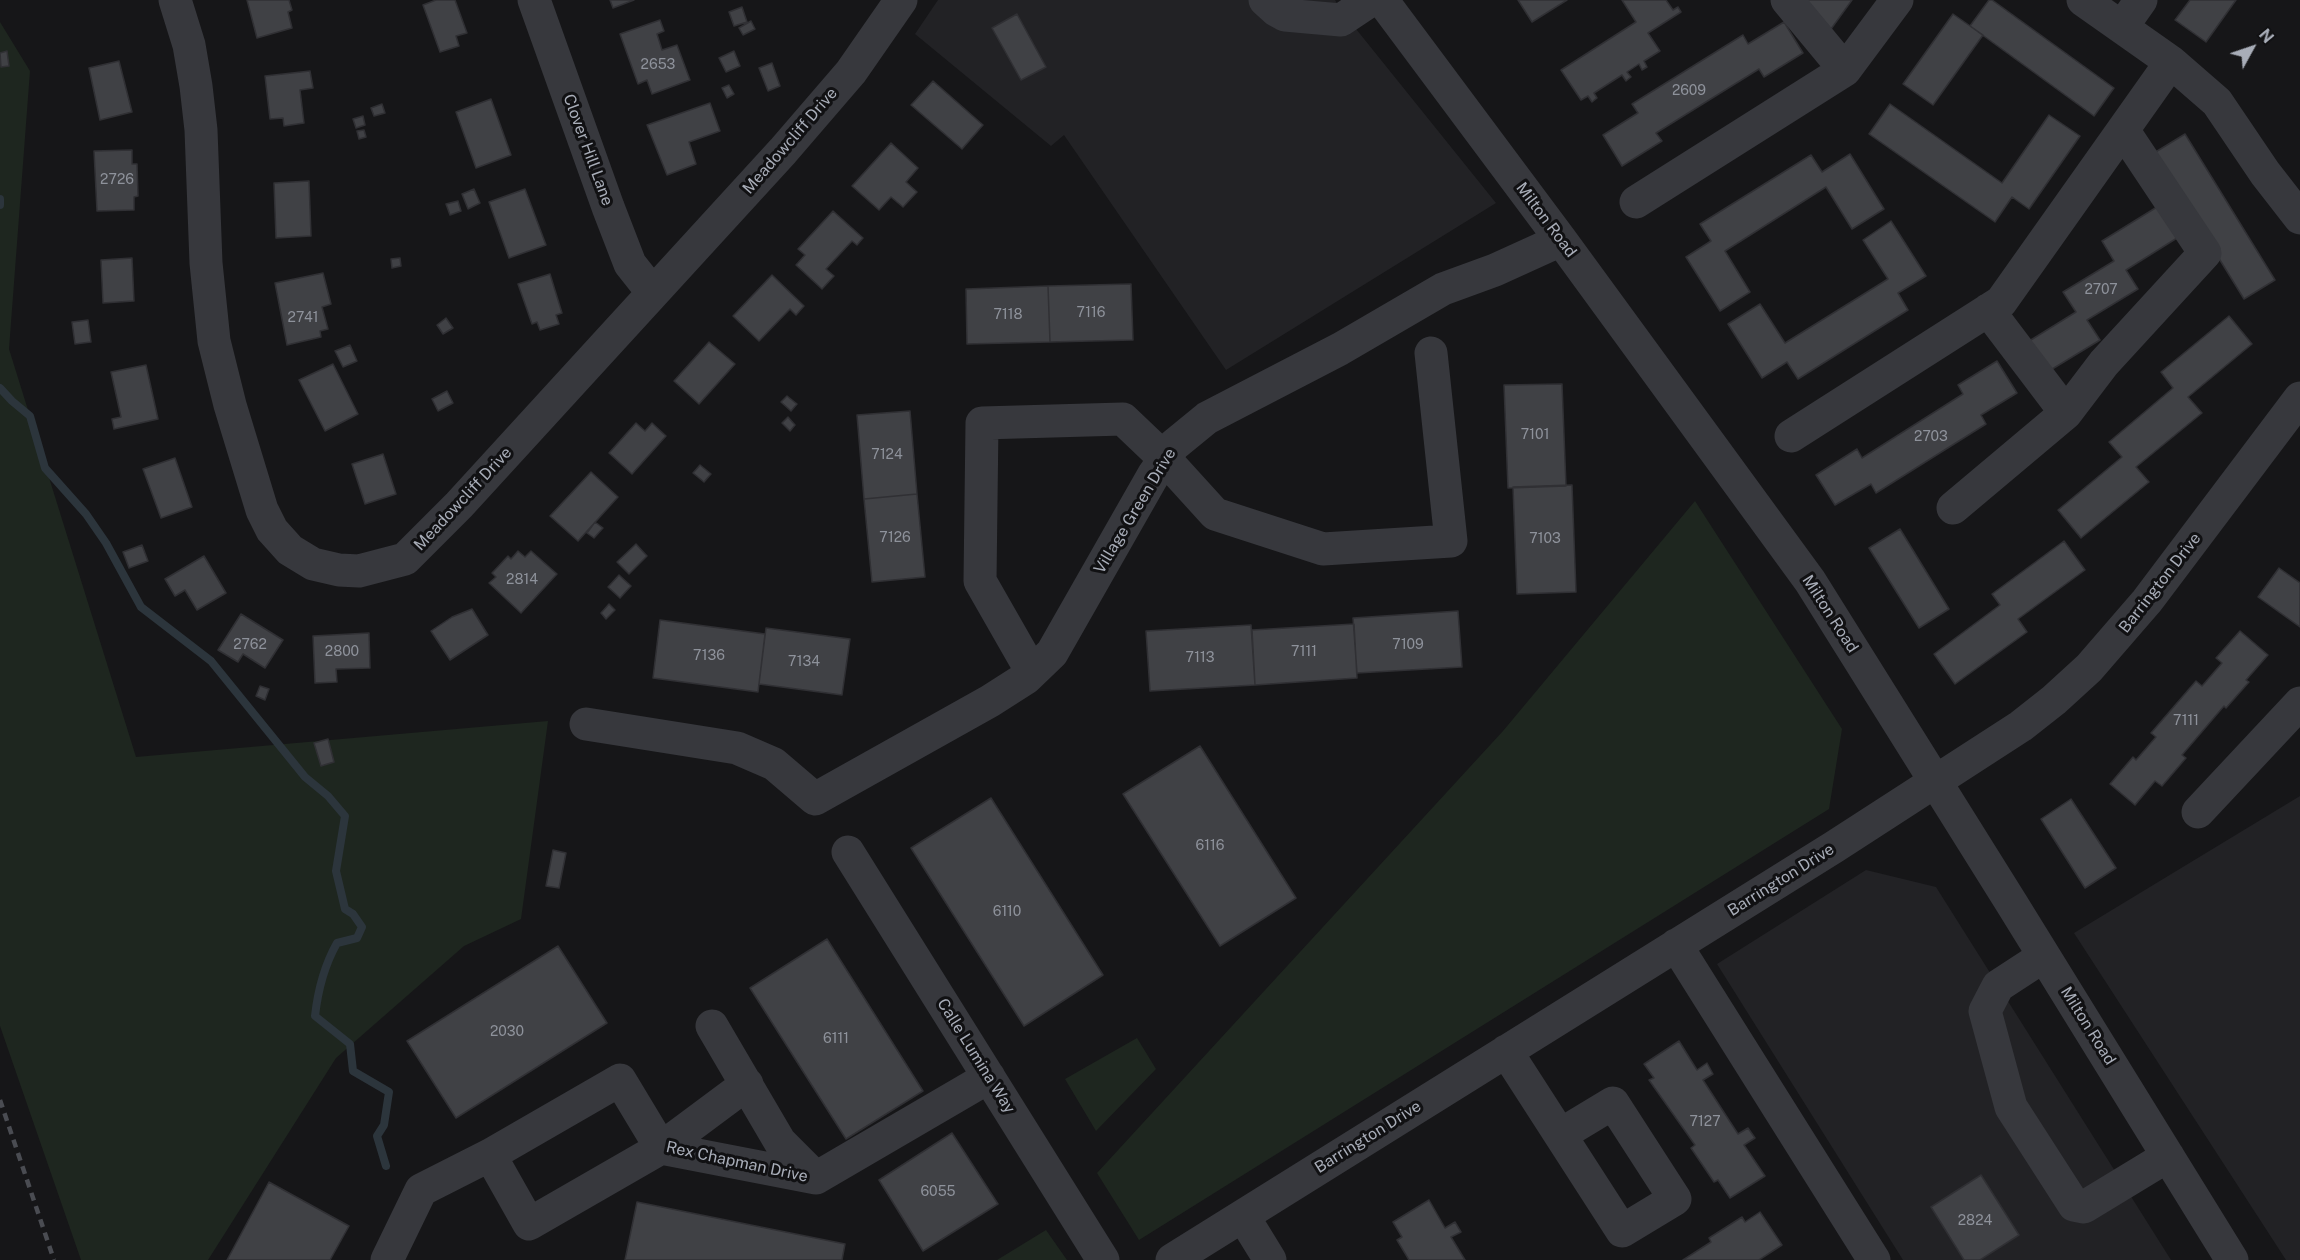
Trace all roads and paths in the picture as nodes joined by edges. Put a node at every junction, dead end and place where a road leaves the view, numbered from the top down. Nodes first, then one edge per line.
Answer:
1 (175, 0) edge
2 (534, 0) edge
3 (901, 0) edge
4 (1265, 0) edge
5 (1371, 0) edge
6 (1382, 0) edge
7 (1787, 0) edge
8 (1897, 0) edge
9 (2084, 0) edge
10 (2141, 0) edge
11 (2122, 27) junction
12 (2171, 62) junction
13 (1845, 70) junction
14 (2123, 130) junction
15 (1636, 202) dead end
16 (2300, 218) edge
17 (1561, 240) junction
18 (653, 292) junction
19 (1988, 310) junction
20 (1431, 353) dead end
21 (2300, 398) edge
22 (2066, 413) junction
23 (1791, 436) dead end
24 (1165, 459) junction
25 (1953, 508) dead end
26 (1032, 672) junction
27 (2300, 703) edge
28 (586, 724) dead end
29 (1935, 782) junction
30 (2198, 812) dead end
31 (848, 852) dead end
32 (1676, 945) junction
33 (2044, 956) junction
34 (712, 1026) dead end
35 (1506, 1051) junction
36 (989, 1077) junction
37 (747, 1084) junction
38 (1560, 1135) dead end
39 (661, 1148) junction
40 (490, 1155) junction
41 (2168, 1156) junction
42 (816, 1179) junction
43 (1243, 1216) junction
44 (387, 1260) edge
45 (1104, 1260) edge
46 (1172, 1260) edge
47 (1270, 1260) edge
48 (1874, 1260) edge
49 (2232, 1260) edge

1 - 18 street, Meadowcliff Drive
2 - 18 street, Clover Hill Lane
3 - 18 street, Meadowcliff Drive
4 - 5 street
6 - 17 street, Milton Road
7 - 13 street
8 - 13 street
9 - 11 street
10 - 11 street
11 - 12 street
12 - 14 street
12 - 16 street
13 - 15 street
14 - 19 street
14 - 22 street
17 - 24 street, Village Green Drive
17 - 29 street, Milton Road
19 - 22 street
19 - 23 street
20 - 24 street
21 - 29 street, Barrington Drive
22 - 25 street
24 - 26 street, Village Green Drive
24 - 26 street
26 - 28 street, Village Green Drive
27 - 30 street
29 - 32 street, Barrington Drive
29 - 33 street, Milton Road
31 - 36 street, Calle Lumina Way
32 - 35 street, Barrington Drive
32 - 48 street
33 - 41 street, Milton Road
33 - 41 street
34 - 37 street
35 - 38 street
35 - 43 street, Barrington Drive
36 - 42 street, Rex Chapman Drive
36 - 45 street, Calle Lumina Way
37 - 39 street
37 - 42 street
39 - 40 street, Rex Chapman Drive
39 - 40 street
39 - 42 street, Rex Chapman Drive
40 - 44 street, Rex Chapman Drive
41 - 49 street, Milton Road
43 - 46 street, Barrington Drive
43 - 47 street

